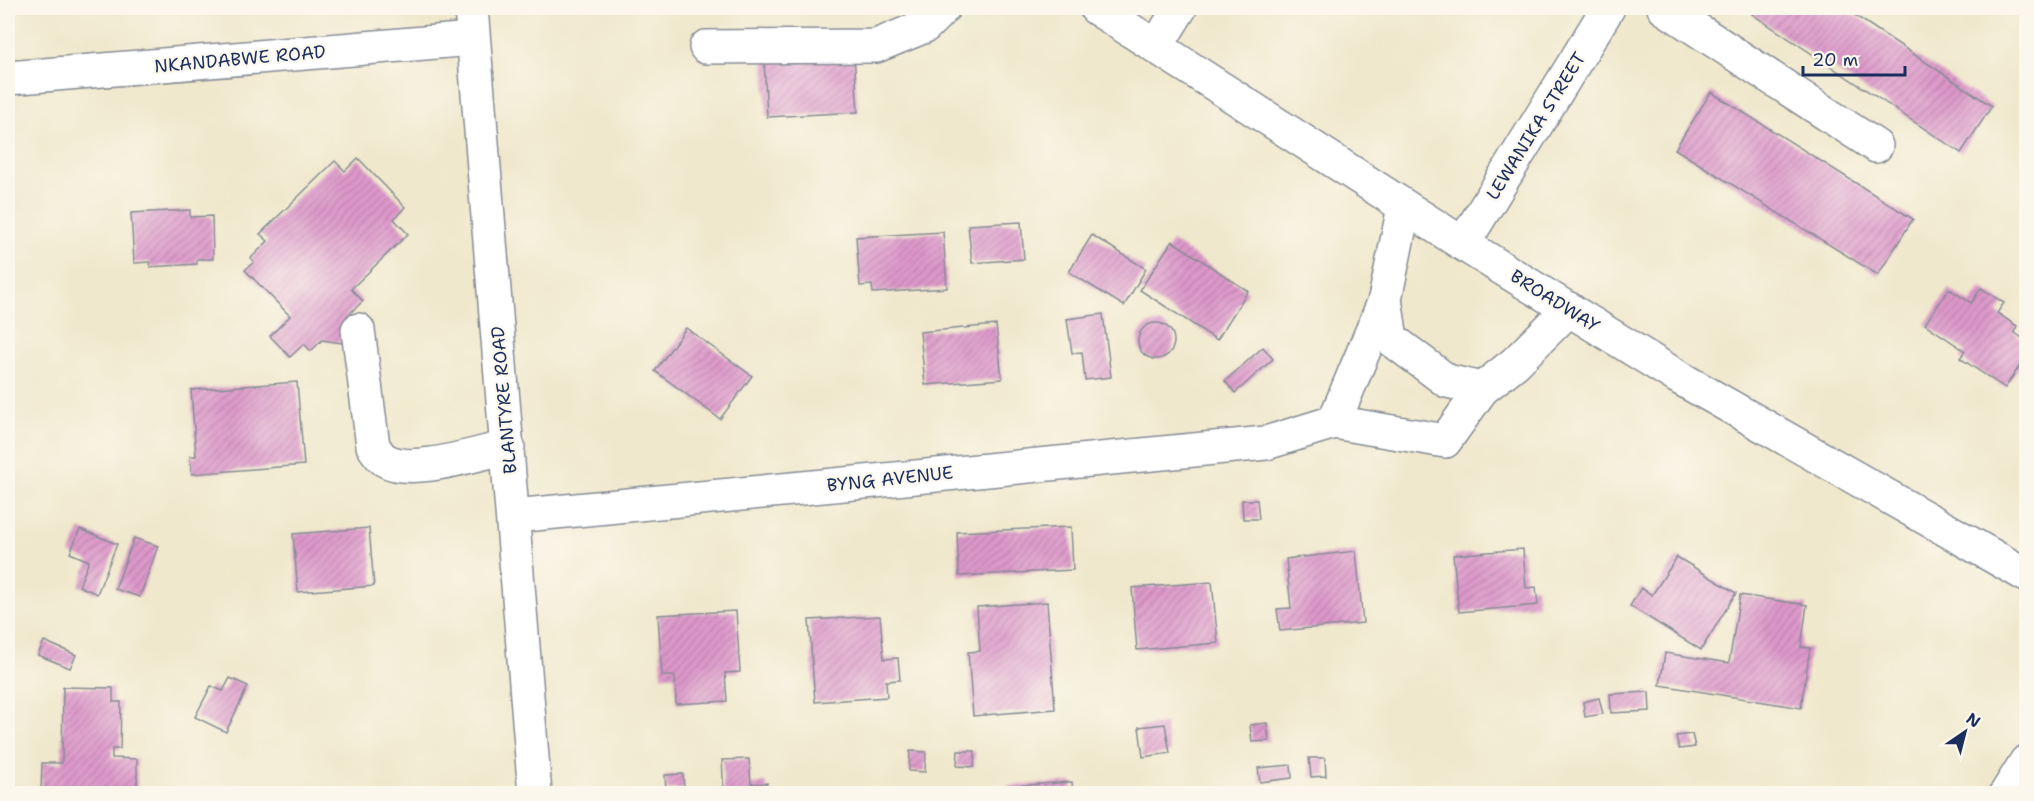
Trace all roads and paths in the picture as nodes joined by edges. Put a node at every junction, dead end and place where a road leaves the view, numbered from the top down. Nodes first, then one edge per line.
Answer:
1 (943, 8) edge
2 (1096, 8) edge
3 (1180, 8) edge
4 (1608, 8) edge
5 (1664, 8) edge
6 (471, 23) edge
7 (1157, 45) junction
8 (706, 47) dead end
9 (8, 78) edge
10 (1876, 146) dead end
11 (1404, 207) junction
12 (1463, 244) junction
13 (1385, 299) junction
14 (1569, 309) junction
15 (358, 330) dead end
16 (1482, 389) junction
17 (1334, 422) junction
18 (508, 447) junction
19 (514, 516) junction
20 (2026, 575) edge
21 (2026, 762) edge
22 (535, 794) edge
23 (2006, 794) edge

1 - 8 street
2 - 7 street, BROADWAY
3 - 7 street
4 - 12 street, LEWANIKA STREET
5 - 10 street
6 - 9 street, NKANDABWE ROAD
6 - 18 street, BLANTYRE ROAD
7 - 11 street, BROADWAY
11 - 12 street, BROADWAY
11 - 13 street
12 - 14 street, BROADWAY
13 - 16 street
13 - 17 street
14 - 16 street
14 - 20 street, BROADWAY
15 - 18 street
16 - 17 street
17 - 19 street, BYNG AVENUE
18 - 19 street, BLANTYRE ROAD
19 - 22 street, BLANTYRE ROAD
21 - 23 street

